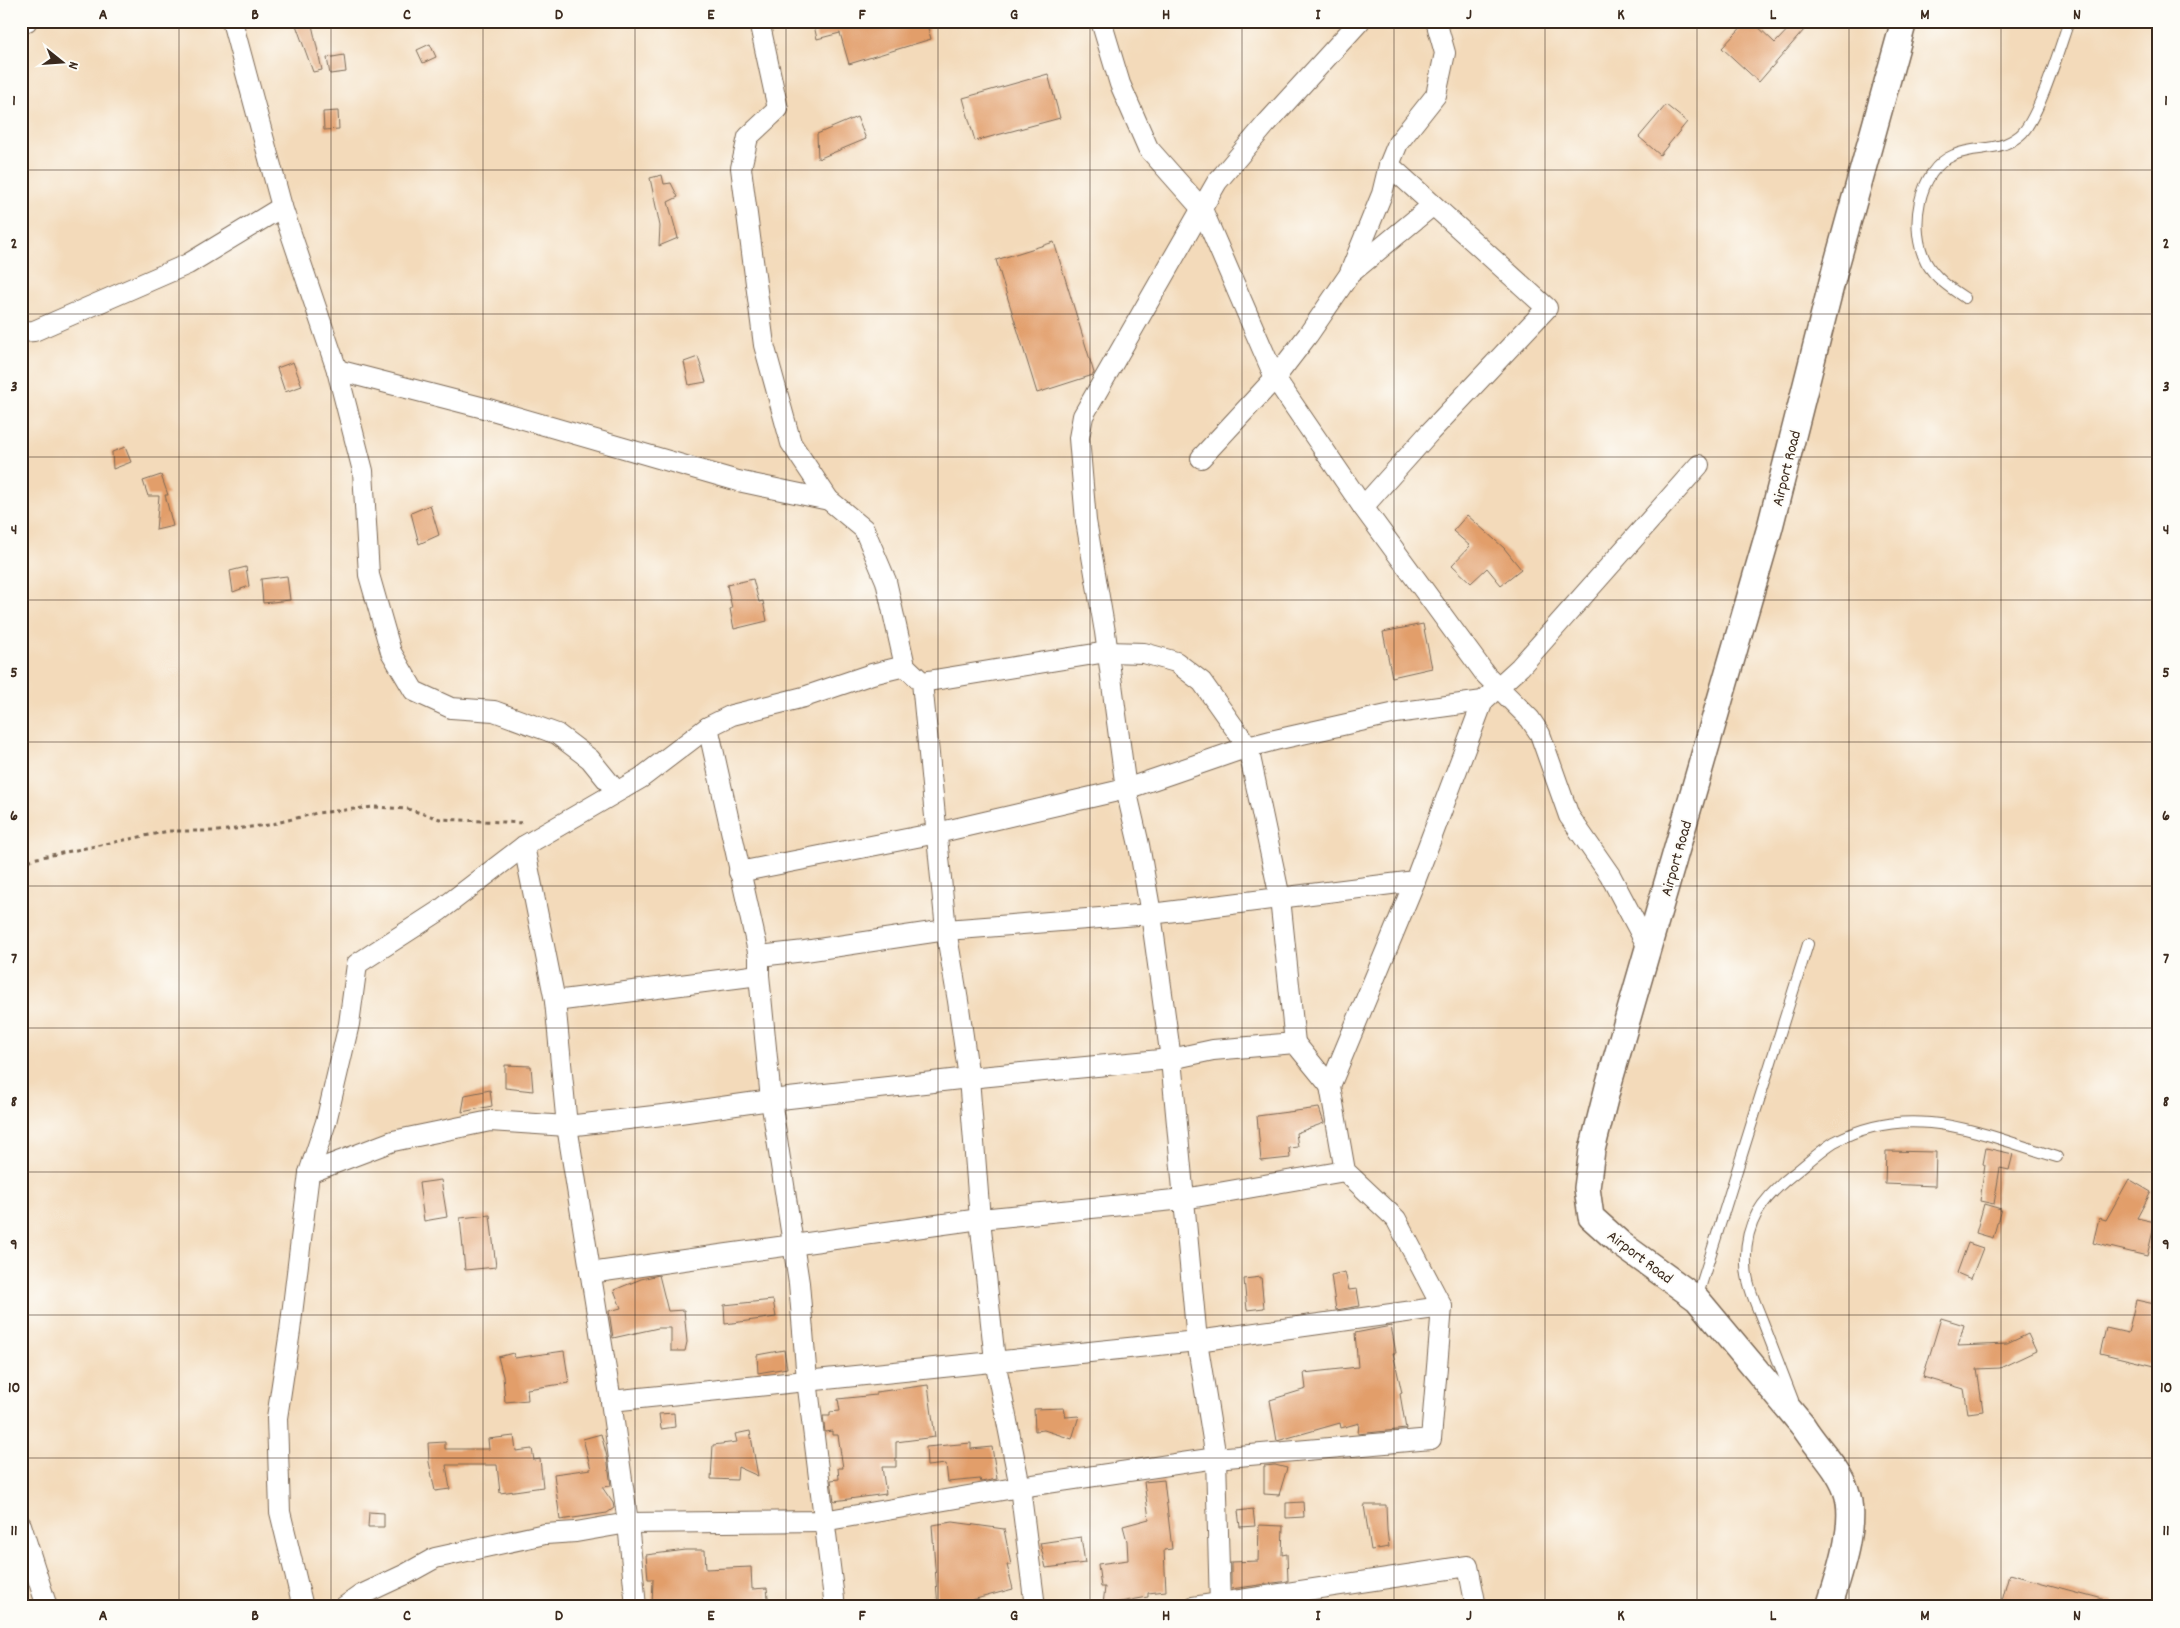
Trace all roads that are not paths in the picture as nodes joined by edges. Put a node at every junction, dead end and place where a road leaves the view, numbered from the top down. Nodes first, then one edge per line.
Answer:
1 (27, 21) edge
2 (232, 21) edge
3 (759, 21) edge
4 (1101, 21) edge
5 (1360, 21) edge
6 (1436, 21) edge
7 (1904, 21) edge
8 (2069, 21) edge
9 (21, 23) edge
10 (1389, 165) junction
11 (1433, 205) junction
12 (282, 207) junction
13 (1202, 208) junction
14 (1349, 274) junction
15 (1965, 298) dead end
16 (21, 332) edge
17 (336, 370) junction
18 (1275, 378) junction
19 (1201, 458) dead end
20 (1699, 465) dead end
21 (829, 500) junction
22 (1363, 507) junction
23 (1107, 652) junction
24 (905, 666) junction
25 (922, 682) junction
26 (1491, 695) junction
27 (708, 727) junction
28 (1248, 747) junction
29 (1126, 789) junction
30 (616, 791) junction
31 (936, 833) junction
32 (524, 846) junction
33 (739, 872) junction
34 (1415, 880) junction
35 (1280, 898) junction
36 (1151, 914) junction
37 (946, 930) junction
38 (1808, 944) dead end
39 (1649, 949) junction
40 (759, 966) junction
41 (555, 1001) junction
42 (1296, 1043) junction
43 (1171, 1059) junction
44 (969, 1078) junction
45 (1330, 1086) junction
46 (771, 1100) junction
47 (567, 1126) junction
48 (2057, 1157) dead end
49 (1345, 1171) junction
50 (309, 1174) junction
51 (1184, 1199) junction
52 (980, 1218) junction
53 (792, 1245) junction
54 (590, 1273) junction
55 (1697, 1299) junction
56 (1442, 1307) junction
57 (1197, 1340) junction
58 (995, 1361) junction
59 (807, 1380) junction
60 (611, 1401) junction
61 (1803, 1426) junction
62 (1216, 1458) junction
63 (1020, 1487) junction
64 (824, 1521) junction
65 (628, 1523) junction
66 (21, 1525) edge
67 (1220, 1604) edge
68 (47, 1607) edge
69 (303, 1607) edge
70 (344, 1607) edge
71 (636, 1607) edge
72 (835, 1607) edge
73 (1035, 1607) edge
74 (1193, 1607) edge
75 (1476, 1607) edge
76 (1829, 1607) edge

1 - 9 street
2 - 12 street
3 - 21 street
4 - 13 street
5 - 13 street
6 - 10 street
7 - 39 street, Airport Road
8 - 15 lane
10 - 11 street
10 - 14 street
11 - 14 street
11 - 22 street
12 - 16 street
12 - 17 street
13 - 18 street
13 - 23 street
14 - 18 street
17 - 21 street
17 - 30 street
18 - 19 street
18 - 22 street
20 - 26 street
21 - 24 street
22 - 26 street
23 - 25 street
23 - 28 street
23 - 29 street
24 - 25 street
24 - 27 street
25 - 31 street
26 - 28 street
26 - 34 street
26 - 39 street
27 - 30 street
27 - 33 street
28 - 29 street
28 - 35 street
29 - 31 street
29 - 36 street
30 - 32 street
31 - 33 street
31 - 37 street
32 - 41 street
32 - 50 street
33 - 40 street
34 - 35 street
34 - 45 street
35 - 36 street
35 - 42 street
36 - 37 street
36 - 43 street
37 - 40 street
37 - 44 street
38 - 55 lane
39 - 55 street, Airport Road
40 - 41 street
40 - 46 street
41 - 47 street
42 - 43 street
42 - 45 street
43 - 44 street
43 - 51 street
44 - 46 street
44 - 52 street
45 - 49 street
46 - 47 street
46 - 53 street
47 - 50 street
47 - 54 street
48 - 61 lane
49 - 51 street
49 - 56 street
50 - 69 street
51 - 52 street
51 - 57 street
52 - 53 street
52 - 58 street
53 - 54 street
53 - 59 street
54 - 60 street
55 - 61 street, Airport Road
56 - 57 street
56 - 62 street
57 - 58 street
57 - 62 street
58 - 59 street
58 - 63 street
59 - 60 street
59 - 64 street
60 - 65 street
61 - 76 street, Airport Road
62 - 63 street
62 - 67 street
63 - 64 street
63 - 73 street
64 - 65 street
64 - 72 street
65 - 70 street
65 - 71 street
66 - 68 street
67 - 74 street
67 - 75 street

